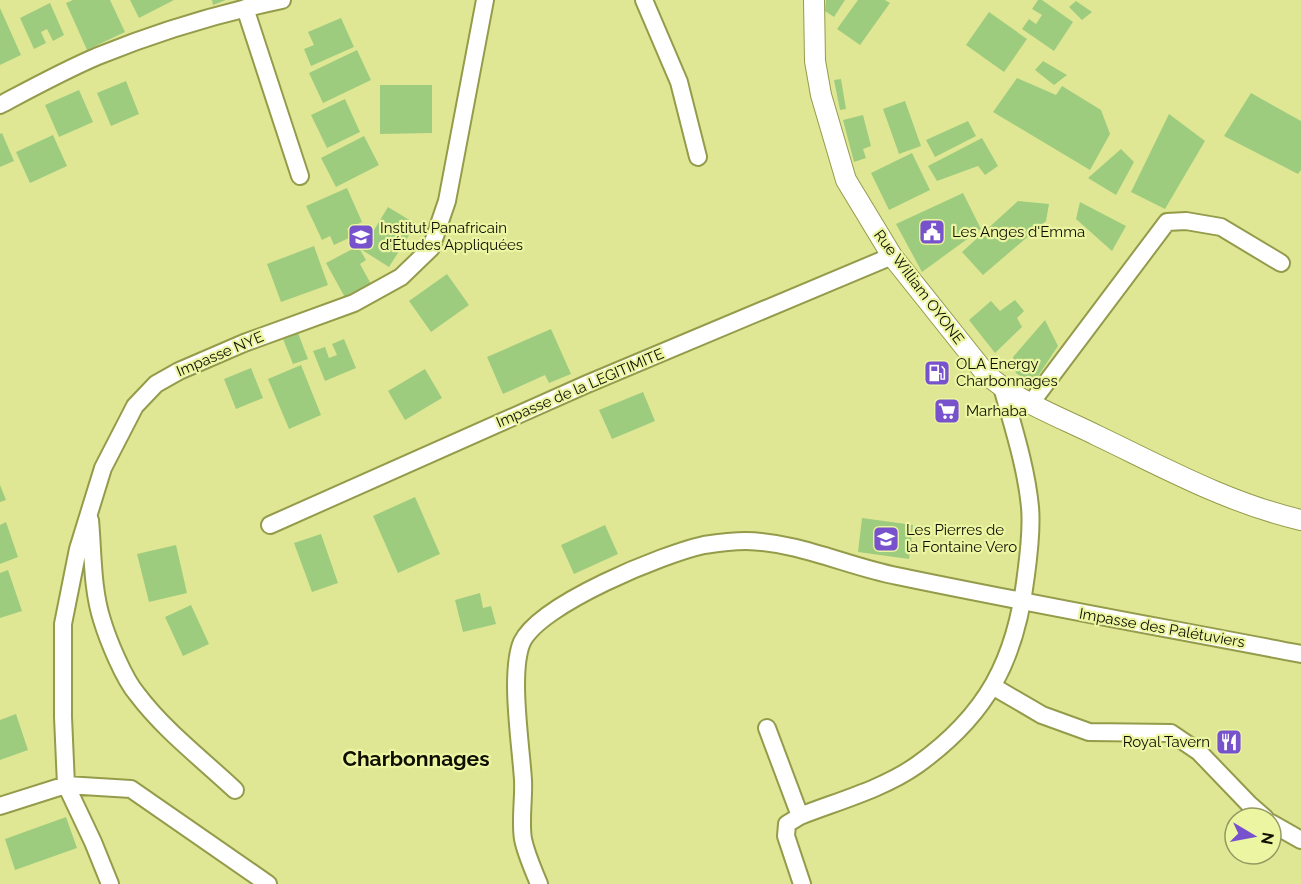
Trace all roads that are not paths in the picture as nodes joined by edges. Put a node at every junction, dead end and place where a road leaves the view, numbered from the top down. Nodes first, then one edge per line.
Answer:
1 (282, 0) edge
2 (485, 0) edge
3 (644, 0) edge
4 (814, 0) edge
5 (245, 8) junction
6 (0, 105) edge
7 (698, 157) dead end
8 (300, 176) dead end
9 (892, 256) junction
10 (1281, 263) dead end
11 (1002, 387) junction
12 (1031, 403) junction
13 (89, 508) junction
14 (1301, 520) edge
15 (270, 525) dead end
16 (1023, 602) junction
17 (1301, 654) edge
18 (994, 687) junction
19 (767, 728) dead end
20 (66, 785) junction
21 (235, 790) dead end
22 (0, 806) edge
23 (1251, 806) edge
24 (800, 816) junction
25 (1283, 830) edge
26 (1301, 840) edge
27 (110, 884) edge
28 (268, 884) edge
29 (538, 884) edge
30 (802, 884) edge

1 - 5 street
2 - 13 street, Impasse NYE
3 - 7 street
4 - 9 street, Rue William OYONE
5 - 6 street
5 - 8 street
9 - 11 street, Rue William OYONE
9 - 15 street, Impasse de la LEGITIMITE
10 - 12 street
11 - 12 street, Rue William OYONE
11 - 16 street
12 - 14 street, Rue William OYONE
13 - 20 street, Impasse NYE
13 - 21 street
16 - 17 street, Impasse des Palétuviers
16 - 18 street
16 - 29 street, Impasse des Palétuviers
18 - 23 street
18 - 24 street
19 - 24 street
20 - 22 street
20 - 27 street
20 - 28 street
24 - 30 street
25 - 26 street

